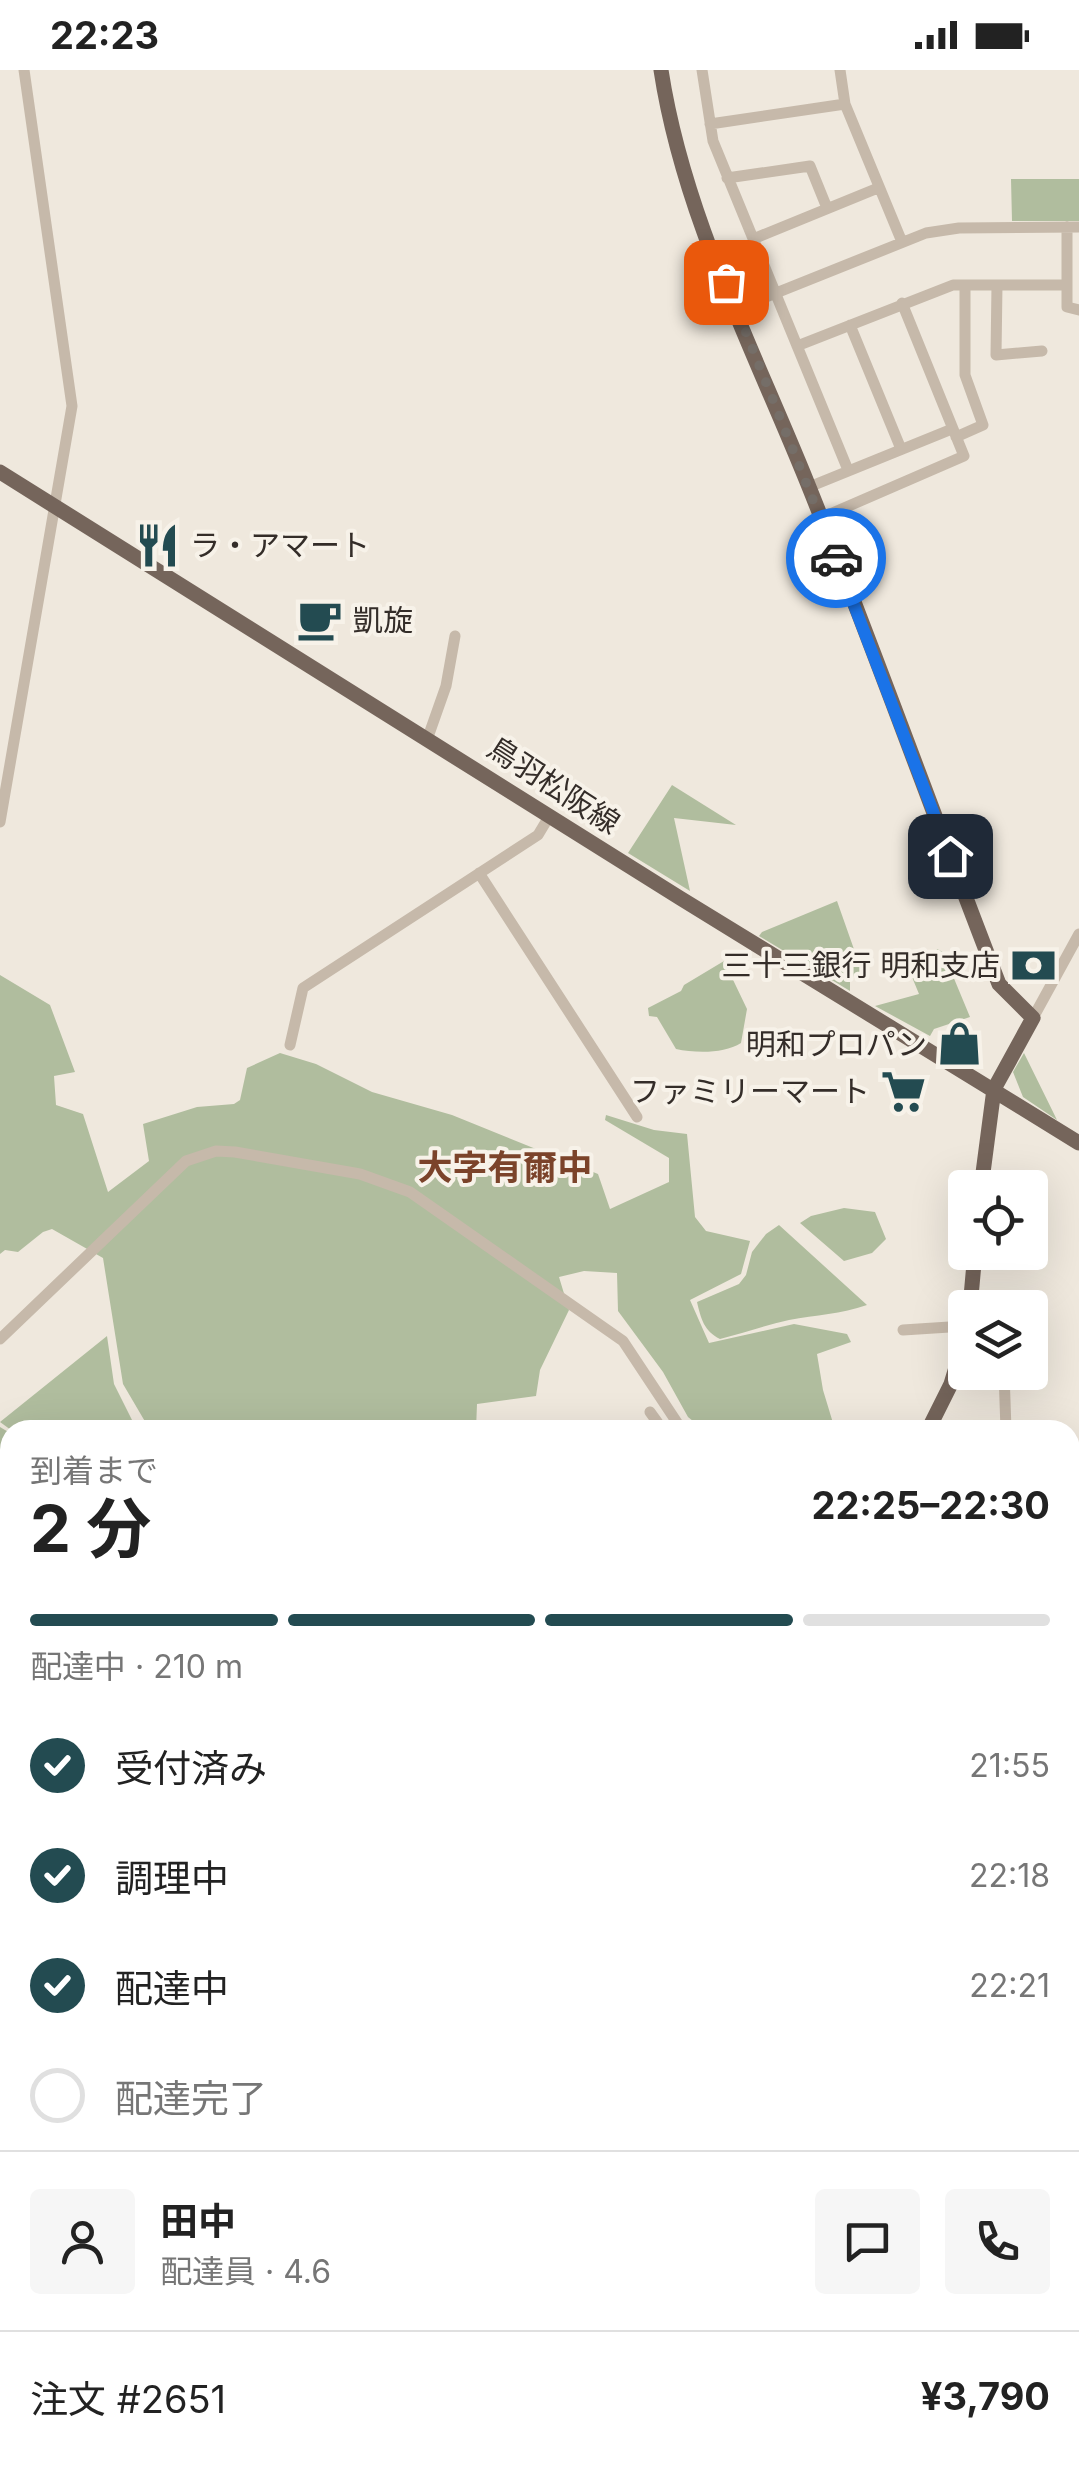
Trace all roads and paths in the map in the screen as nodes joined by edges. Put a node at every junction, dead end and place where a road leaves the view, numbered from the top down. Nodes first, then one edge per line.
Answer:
1 (24, 70) edge
2 (661, 70) edge
3 (702, 70) edge
4 (840, 70) edge
5 (845, 104) junction
6 (710, 124) junction
7 (727, 178) junction
8 (878, 188) junction
9 (826, 208) junction
10 (1073, 227) edge
11 (753, 239) junction
12 (902, 242) junction
13 (966, 285) junction
14 (997, 285) junction
15 (1066, 285) junction
16 (776, 294) junction
17 (902, 304) junction
18 (736, 309) junction
19 (1079, 310) edge
20 (850, 325) junction
21 (798, 346) junction
22 (1042, 351) dead end
23 (954, 433) junction
24 (901, 449) junction
25 (848, 470) junction
26 (0, 472) edge
27 (809, 486) junction
28 (54, 507) junction
29 (821, 518) junction
30 (455, 636) dead end
31 (428, 738) junction
32 (550, 816) junction
33 (0, 822) edge
34 (479, 873) junction
35 (1079, 934) edge
36 (1032, 1018) junction
37 (290, 1045) dead end
38 (994, 1089) junction
39 (637, 1117) dead end
40 (1079, 1143) edge
41 (984, 1170) edge
42 (948, 1327) edge
43 (904, 1330) dead end
44 (0, 1339) edge
45 (948, 1390) edge
46 (1005, 1390) edge
47 (650, 1412) dead end
48 (656, 1420) edge
49 (675, 1420) edge
50 (933, 1420) edge
51 (1006, 1420) edge

1 - 28 street
2 - 18 main road
3 - 6 street
4 - 5 street
5 - 6 street
5 - 8 street
6 - 7 street
7 - 9 street
7 - 11 street
8 - 9 street
8 - 12 street
9 - 11 street
10 - 12 street
10 - 15 street
11 - 16 street
12 - 16 street
13 - 14 street
13 - 17 street
13 - 23 street
14 - 15 street
14 - 22 street
15 - 19 street
16 - 18 street
16 - 21 street
17 - 20 street
17 - 23 street
18 - 27 main road
20 - 21 street
20 - 24 street
21 - 25 street
23 - 24 street
23 - 29 street
24 - 25 street
25 - 27 street
26 - 28 main road, 鳥羽松阪線
27 - 29 main road
28 - 31 main road, 鳥羽松阪線
28 - 33 street
29 - 36 main road
30 - 31 street
31 - 32 main road, 鳥羽松阪線
32 - 34 street
32 - 38 main road, 鳥羽松阪線
34 - 37 street
34 - 39 street
35 - 36 street
36 - 38 main road
38 - 40 main road, 鳥羽松阪線
38 - 41 main road
42 - 43 street
44 - 49 street
45 - 50 main road
46 - 51 street
47 - 48 street

